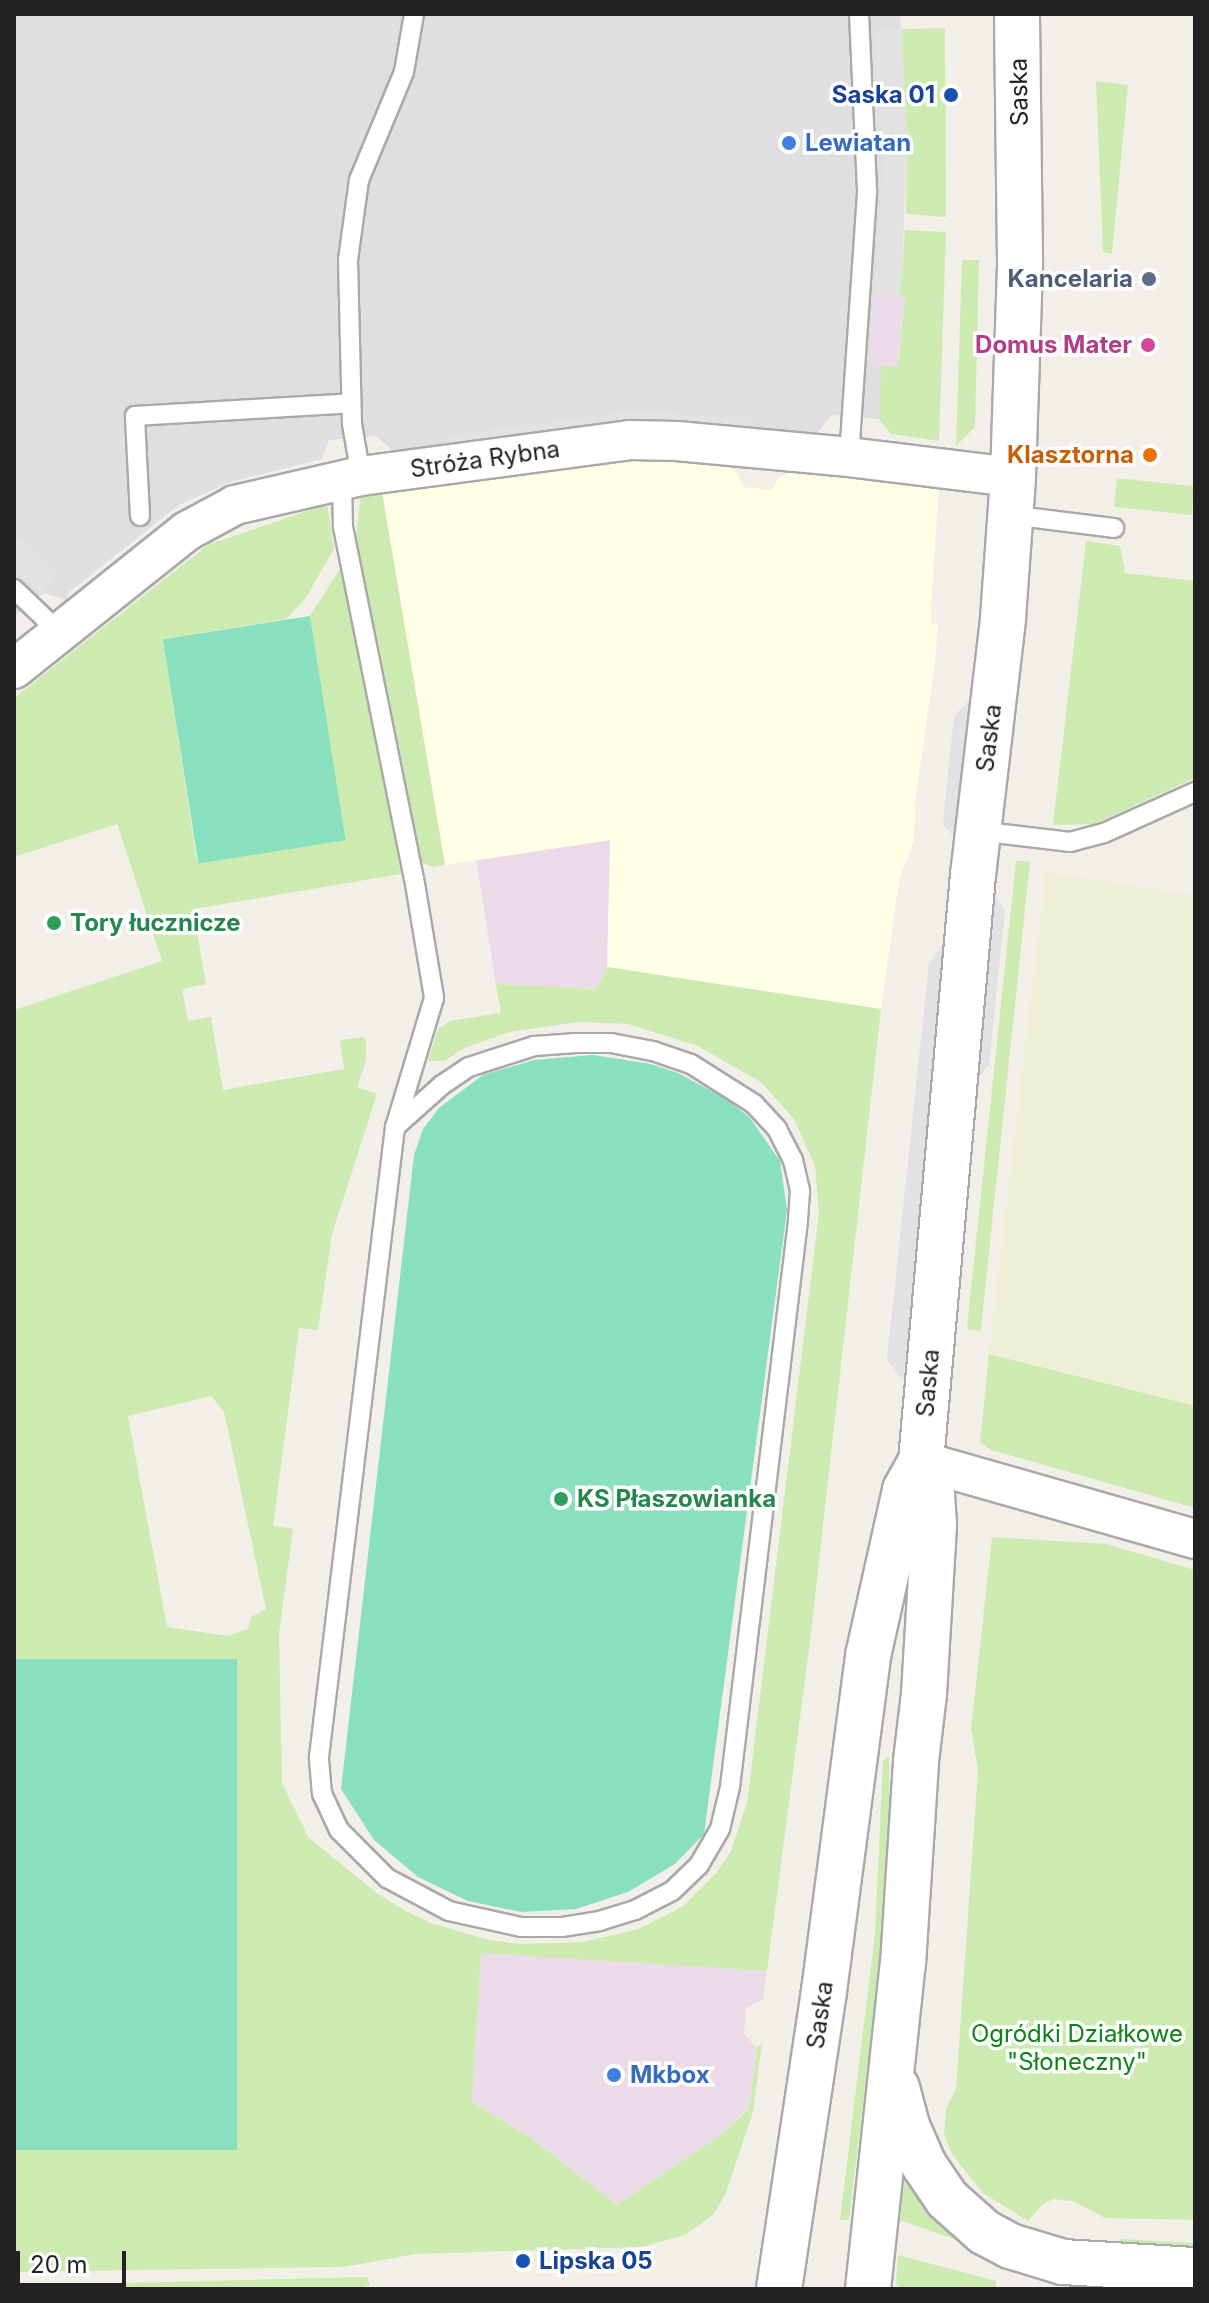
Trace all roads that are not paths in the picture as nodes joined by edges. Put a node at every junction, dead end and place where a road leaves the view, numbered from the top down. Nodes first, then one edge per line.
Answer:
1 (414, 14) edge
2 (859, 14) edge
3 (1017, 14) edge
4 (351, 403) junction
5 (849, 457) junction
6 (352, 478) junction
7 (1012, 496) junction
8 (140, 516) dead end
9 (1114, 528) dead end
10 (14, 589) edge
11 (59, 632) junction
12 (14, 669) edge
13 (1195, 792) edge
14 (978, 831) junction
15 (395, 1127) junction
16 (921, 1461) junction
17 (1195, 1539) edge
18 (893, 2058) junction
19 (1195, 2270) edge
20 (779, 2289) edge
21 (868, 2289) edge

1 - 4 lane
2 - 5 lane
3 - 7 street, Saska
4 - 6 lane
4 - 8 lane
5 - 6 street, Stróża Rybna
5 - 7 street, Stróża Rybna
6 - 11 street, Stróża Rybna
6 - 15 lane
7 - 9 lane
7 - 14 street, Saska
10 - 11 lane
11 - 12 street, Stróża Rybna
13 - 14 lane
14 - 16 street, Saska
15 - 15 lane
16 - 17 street
16 - 18 street, Saska
16 - 20 street, Saska
18 - 19 street
18 - 21 street, Saska

